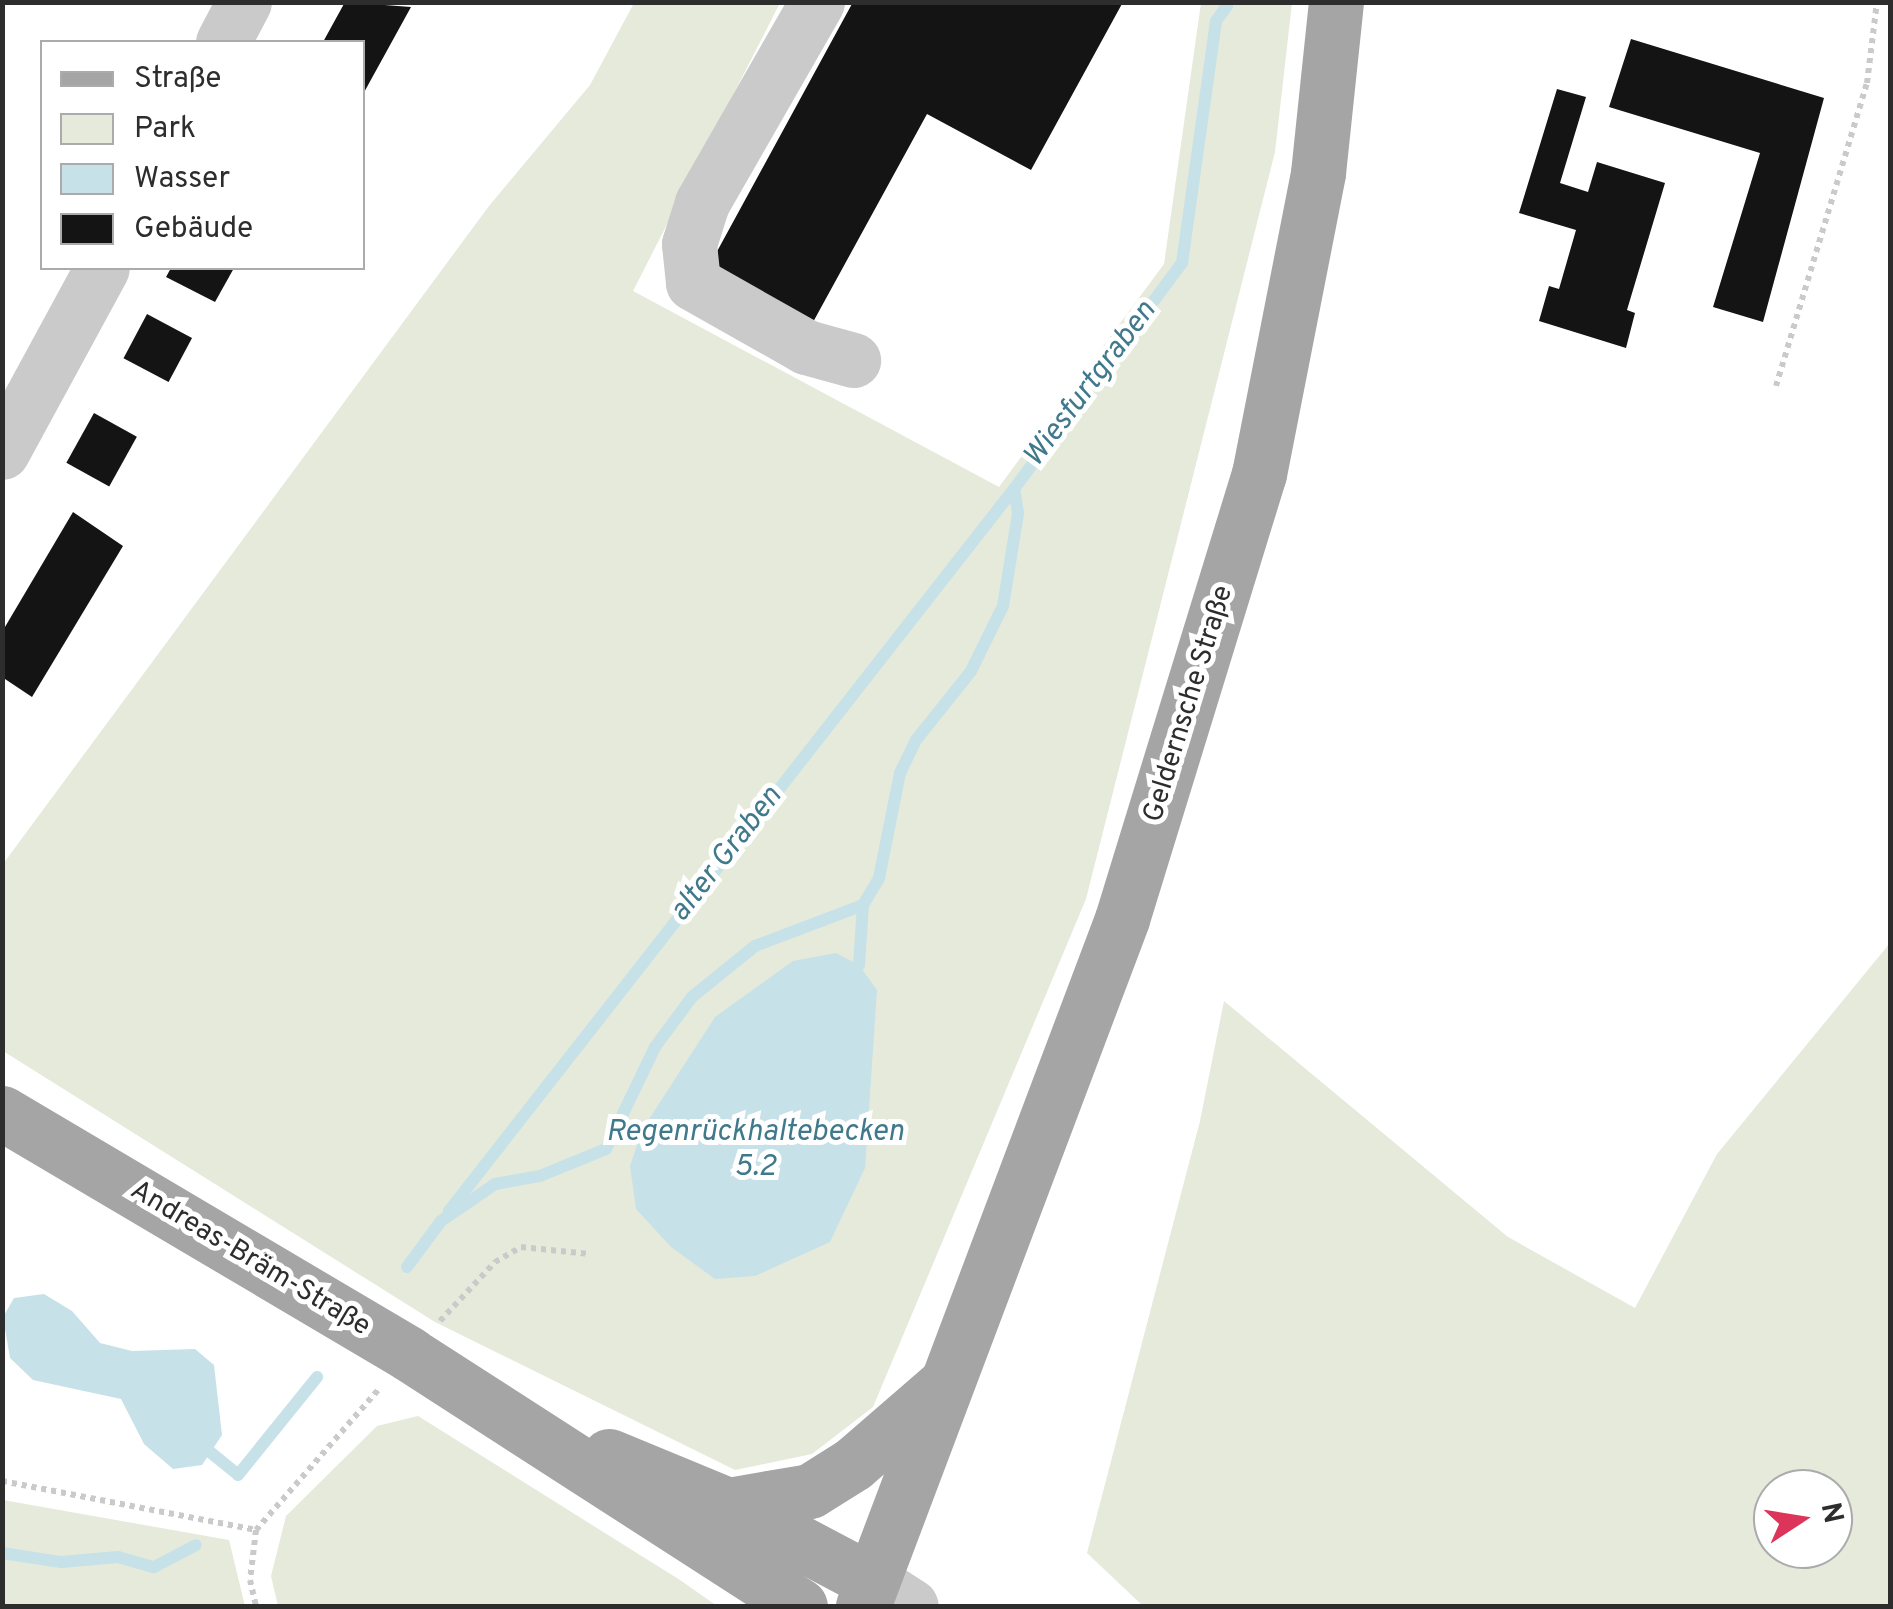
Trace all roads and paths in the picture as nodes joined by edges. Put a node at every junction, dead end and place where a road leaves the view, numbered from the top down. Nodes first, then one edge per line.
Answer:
1 (244, 2) edge
2 (817, 2) edge
3 (1336, 2) edge
4 (1877, 2) edge
5 (224, 40) edge
6 (101, 270) edge
7 (853, 360) dead end
8 (1776, 386) dead end
9 (10, 418) edge
10 (2, 1113) edge
11 (590, 1254) dead end
12 (410, 1354) junction
13 (948, 1382) junction
14 (2, 1480) edge
15 (716, 1526) junction
16 (256, 1530) junction
17 (882, 1598) edge
18 (256, 1606) edge
19 (755, 1606) edge
20 (800, 1606) edge

1 - 5 street
2 - 7 street
3 - 13 main road, Geldernsche Straße
4 - 8 path
6 - 9 street
10 - 12 main road, Andreas-Bräm-Straße
11 - 12 path
12 - 15 main road, Andreas-Bräm-Straße
12 - 16 path
13 - 15 main road, Geldernsche Straße
13 - 17 main road, Geldernsche Straße
14 - 16 path
15 - 17 main road, Andreas-Bräm-Straße
15 - 19 main road
15 - 20 main road, Andreas-Bräm-Straße
16 - 18 path

